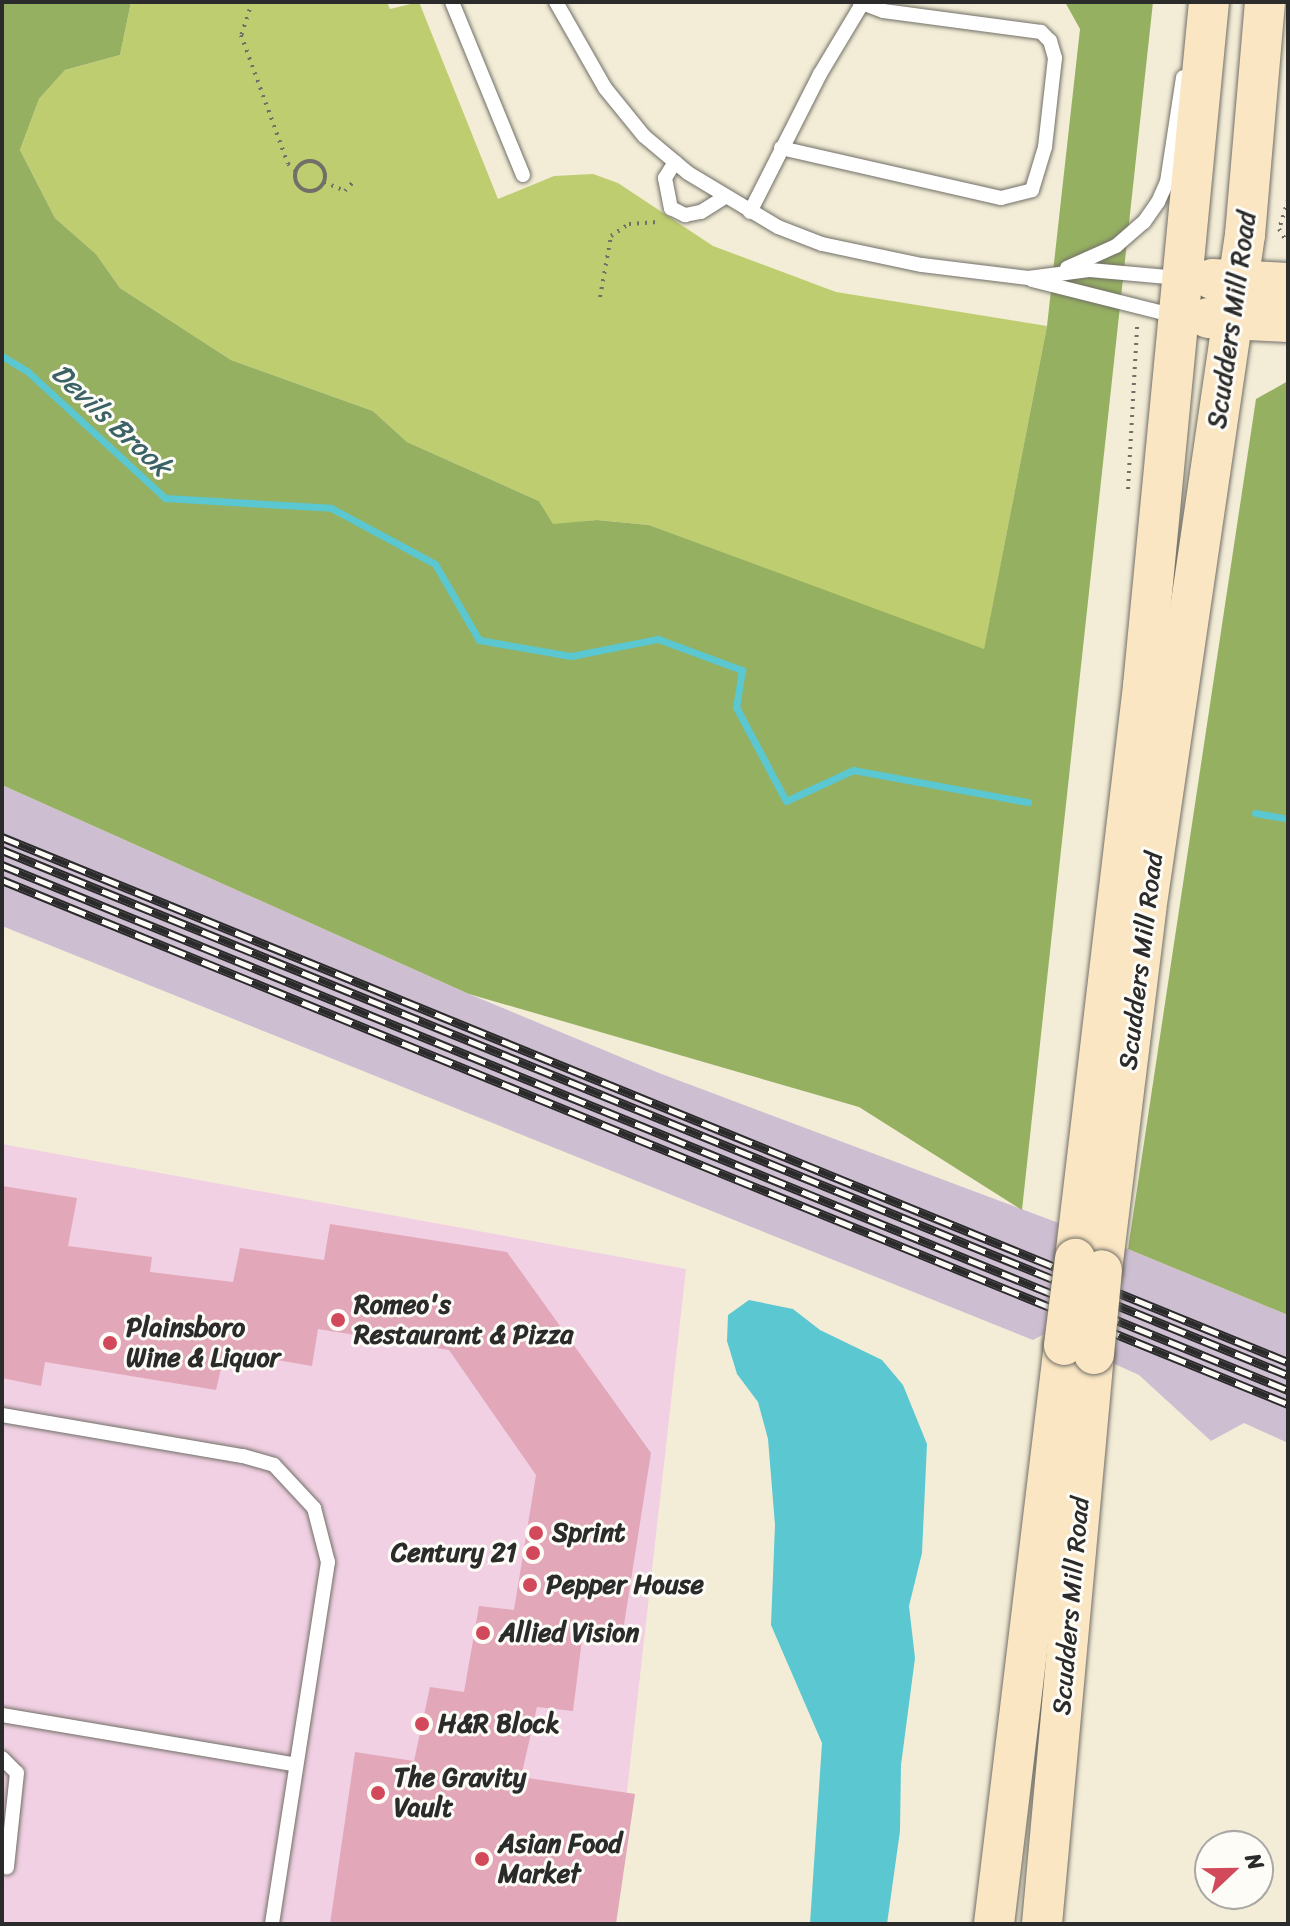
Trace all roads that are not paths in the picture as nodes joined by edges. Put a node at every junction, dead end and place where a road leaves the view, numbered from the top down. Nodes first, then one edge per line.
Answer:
1 (452, 2) edge
2 (556, 2) edge
3 (1194, 2) edge
4 (1265, 2) edge
5 (861, 3) edge
6 (1199, 17) edge
7 (1185, 62) dead end
8 (781, 148) junction
9 (675, 162) junction
10 (523, 175) dead end
11 (725, 197) junction
12 (750, 212) junction
13 (1028, 278) junction
14 (1239, 279) junction
15 (1288, 283) edge
16 (1182, 298) junction
17 (1234, 319) junction
18 (1288, 322) edge
19 (1089, 1265) junction
20 (1079, 1350) junction
21 (2, 1415) edge
22 (2, 1715) edge
23 (2, 1758) edge
24 (293, 1764) junction
25 (7, 1867) dead end
26 (272, 1924) edge
27 (994, 1924) edge
28 (1042, 1924) edge

1 - 10 lane
2 - 9 lane
3 - 6 lane
4 - 14 main road, Scudders Mill Road
5 - 8 lane
5 - 8 lane
6 - 16 main road, Scudders Mill Road
7 - 13 lane
8 - 12 lane
9 - 11 lane
9 - 11 lane
11 - 12 lane
12 - 13 lane
13 - 16 lane
13 - 16 lane
14 - 15 main road
14 - 16 main road
14 - 17 main road, Scudders Mill Road
16 - 17 main road
16 - 19 main road, Scudders Mill Road
17 - 18 main road
17 - 19 main road, Scudders Mill Road
19 - 20 main road, Scudders Mill Road, bridge
20 - 27 main road, Scudders Mill Road
20 - 28 main road, Scudders Mill Road
21 - 24 lane
22 - 24 lane
23 - 25 lane
24 - 26 lane

